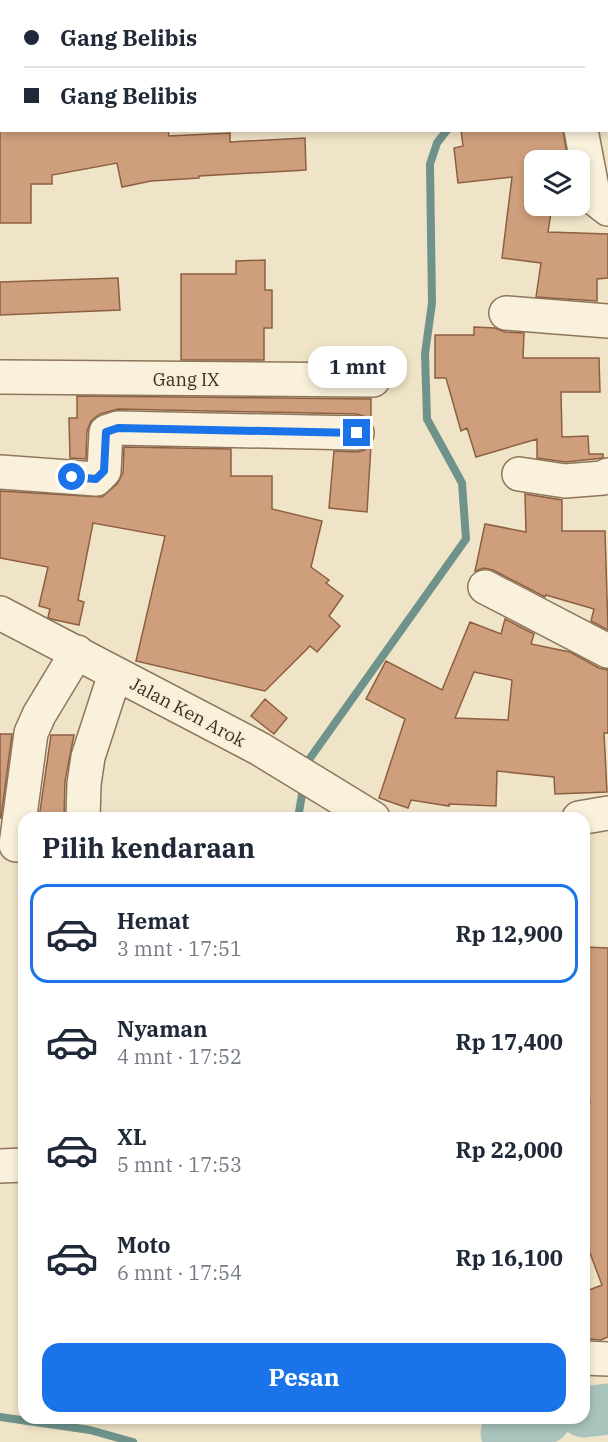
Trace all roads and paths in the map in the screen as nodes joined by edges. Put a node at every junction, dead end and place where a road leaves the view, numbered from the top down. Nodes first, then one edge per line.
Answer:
1 (581, 132) edge
2 (608, 210) edge
3 (506, 313) dead end
4 (608, 321) edge
5 (0, 377) edge
6 (373, 380) dead end
7 (357, 433) dead end
8 (0, 472) edge
9 (519, 474) dead end
10 (608, 475) edge
11 (485, 587) dead end
12 (0, 613) edge
13 (608, 651) edge
14 (77, 652) junction
15 (115, 674) junction
16 (20, 812) edge
17 (83, 812) edge
18 (362, 812) edge
19 (608, 813) edge
20 (590, 816) edge
21 (18, 829) edge
22 (16, 844) dead end
23 (18, 1164) edge
24 (0, 1166) edge
25 (590, 1358) edge
26 (608, 1359) edge

1 - 2 street
3 - 4 street
5 - 6 street, Gang IX
7 - 8 street
9 - 10 street
11 - 13 street
12 - 14 street, Jalan Ken Arok
14 - 15 street, Jalan Ken Arok
14 - 16 street
15 - 17 street
15 - 18 street, Jalan Ken Arok
19 - 20 street
21 - 22 street
23 - 24 street
25 - 26 street

